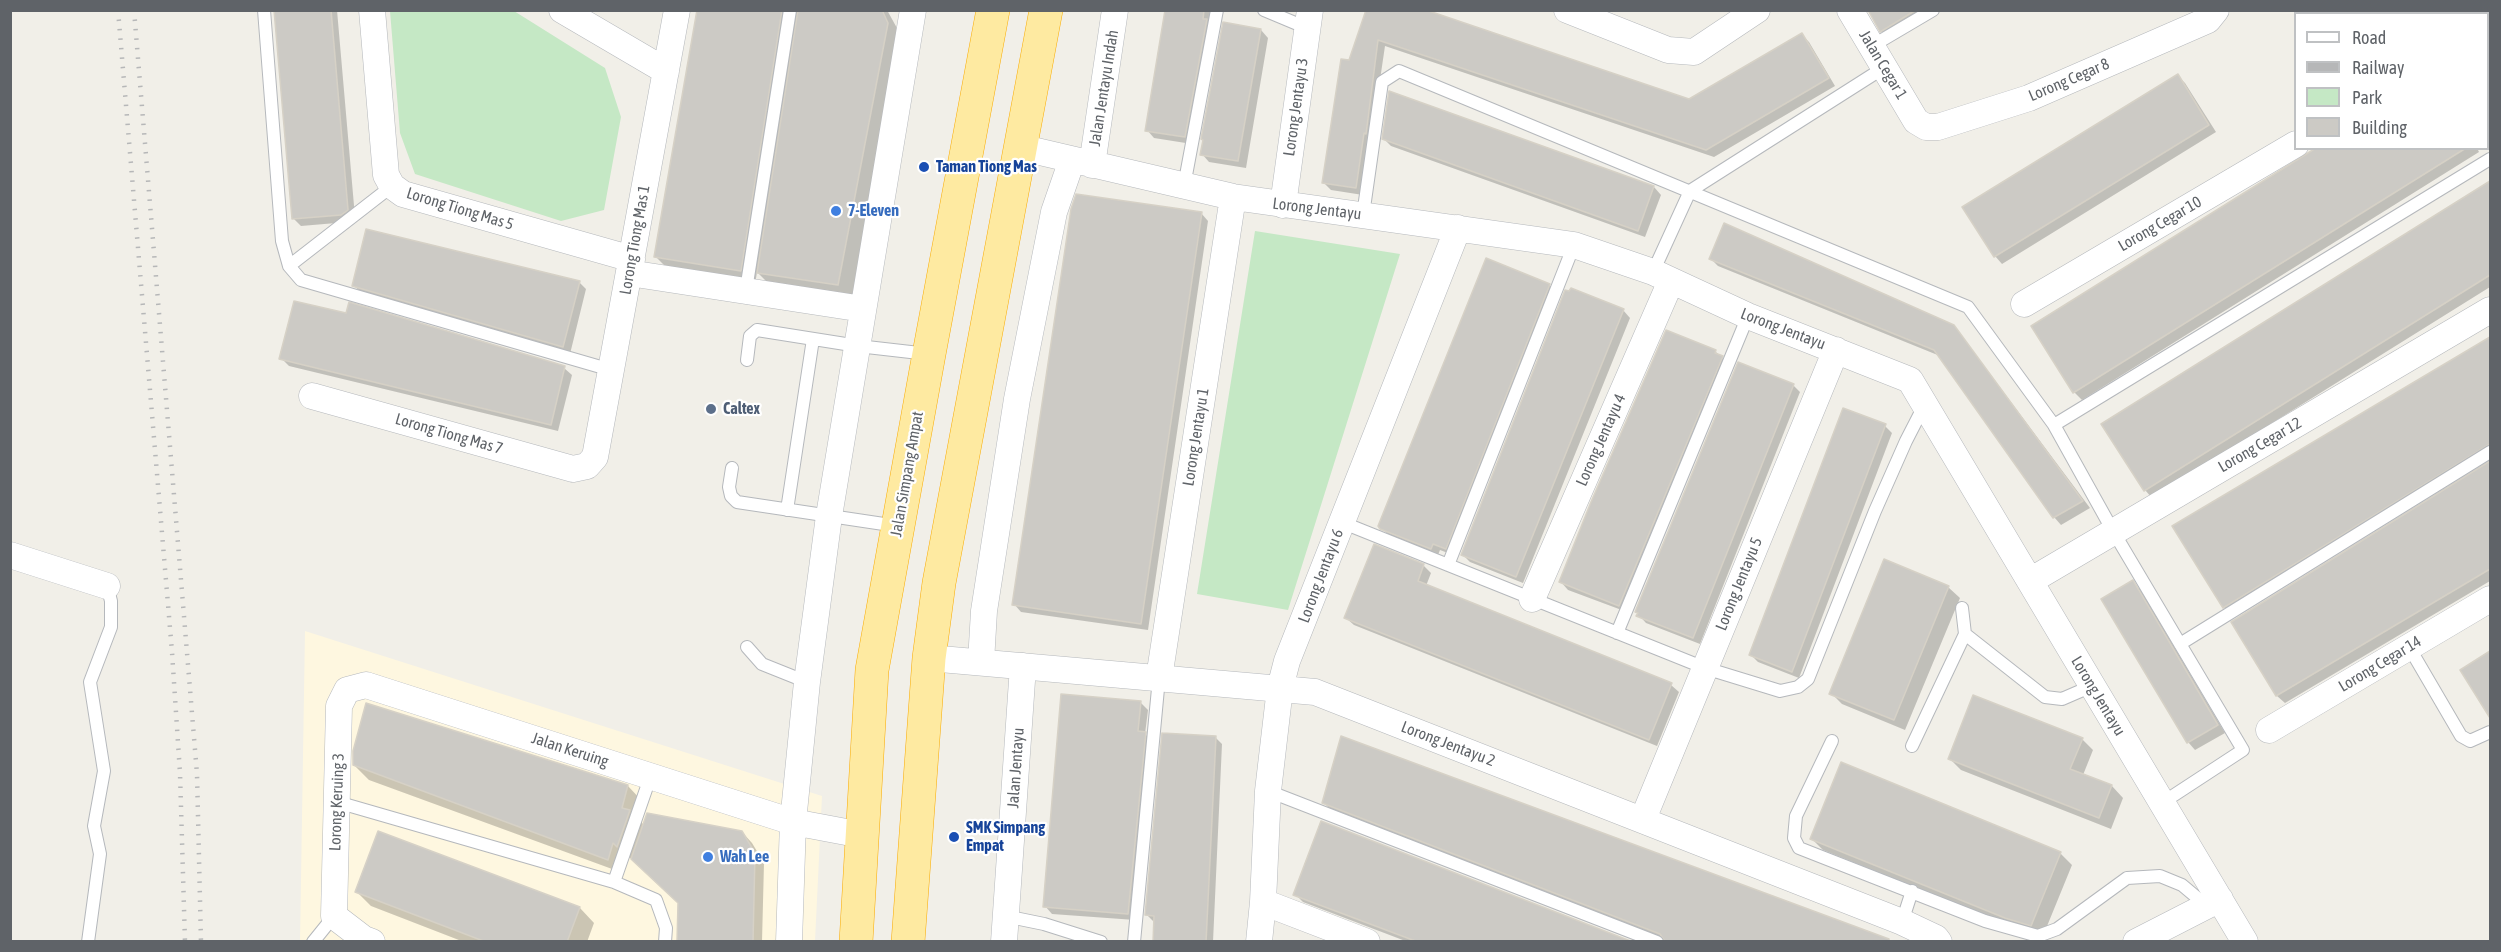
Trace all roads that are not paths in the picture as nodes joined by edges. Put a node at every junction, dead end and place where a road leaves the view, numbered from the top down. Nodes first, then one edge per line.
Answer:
1 (264, 10) edge
2 (372, 10) edge
3 (562, 10) edge
4 (677, 10) edge
5 (790, 10) edge
6 (914, 10) edge
7 (993, 10) edge
8 (1046, 10) edge
9 (1115, 10) edge
10 (1218, 10) edge
11 (1264, 10) edge
12 (1567, 10) edge
13 (1757, 10) edge
14 (1850, 10) edge
15 (1933, 10) edge
16 (2216, 12) edge
17 (1309, 20) edge
18 (1879, 57) junction
19 (666, 71) junction
20 (1917, 121) joint
21 (2294, 145) edge
22 (1019, 147) junction
23 (2490, 159) edge
24 (1082, 162) junction
25 (392, 186) junction
26 (1184, 186) junction
27 (1690, 191) junction
28 (1233, 197) junction
29 (1283, 205) junction
30 (1363, 215) junction
31 (1458, 228) junction
32 (1574, 245) junction
33 (289, 266) junction
34 (630, 266) junction
35 (1662, 277) junction
36 (746, 290) junction
37 (2024, 304) dead end
38 (863, 309) junction
39 (2490, 310) edge
40 (1748, 316) junction
41 (813, 339) junction
42 (858, 346) junction
43 (1836, 350) junction
44 (928, 354) junction
45 (747, 360) dead end
46 (611, 370) junction
47 (312, 396) dead end
48 (1925, 404) junction
49 (2054, 425) junction
50 (2490, 452) edge
51 (586, 466) joint
52 (732, 468) dead end
53 (787, 510) junction
54 (829, 516) junction
55 (1341, 522) junction
56 (898, 526) junction
57 (2113, 531) junction
58 (10, 555) edge
59 (1448, 565) junction
60 (2030, 581) junction
61 (107, 586) joint
62 (1532, 599) junction
63 (2490, 599) edge
64 (1962, 608) dead end
65 (1617, 633) junction
66 (1965, 634) junction
67 (2180, 644) junction
68 (747, 647) dead end
69 (2409, 647) junction
70 (930, 658) junction
71 (981, 662) junction
72 (1023, 666) junction
73 (1705, 668) junction
74 (1159, 678) junction
75 (807, 682) junction
76 (2092, 686) junction
77 (1280, 688) junction
78 (347, 690) joint
79 (2269, 730) dead end
80 (2490, 732) edge
81 (1832, 741) dead end
82 (1912, 746) dead end
83 (651, 775) junction
84 (1268, 791) junction
85 (337, 802) junction
86 (2162, 803) junction
87 (1643, 819) junction
88 (793, 822) junction
89 (862, 835) junction
90 (614, 882) junction
91 (1912, 891) junction
92 (1263, 902) junction
93 (2213, 902) junction
94 (333, 916) junction
95 (1005, 916) junction
96 (1902, 922) junction
97 (88, 942) edge
98 (313, 942) edge
99 (372, 942) edge
100 (665, 942) edge
101 (789, 942) edge
102 (856, 942) edge
103 (908, 942) edge
104 (1004, 942) edge
105 (1101, 942) edge
106 (1134, 942) edge
107 (1259, 942) edge
108 (1367, 942) edge
109 (1657, 942) edge
110 (1940, 942) edge
111 (2136, 942) edge
112 (2245, 942) edge

1 - 33 lane
2 - 25 street, Lorong Tiong Mas 5
3 - 19 street
4 - 19 street, Lorong Tiong Mas 1
5 - 36 lane
6 - 38 street
7 - 44 highway, Jalan Simpang Ampat
8 - 22 highway
9 - 24 street, Jalan Jentayu Indah
10 - 26 lane
11 - 17 lane
12 - 13 street
14 - 18 street, Jalan Cegar 1
15 - 18 lane
16 - 20 street, Lorong Cegar 8
17 - 29 street, Lorong Jentayu 3
18 - 20 street, Jalan Cegar 1
18 - 27 lane
19 - 34 street, Lorong Tiong Mas 1
21 - 37 street, Lorong Cegar 10
22 - 24 street, Lorong Jentayu
22 - 70 highway
23 - 49 lane
24 - 26 street, Lorong Jentayu
24 - 71 street, Jalan Jentayu Indah
25 - 33 lane
25 - 34 street, Lorong Tiong Mas 5
26 - 28 street, Lorong Jentayu
27 - 30 lane
27 - 35 lane
27 - 49 lane
28 - 29 street, Lorong Jentayu
28 - 74 street, Lorong Jentayu 1
29 - 30 street, Lorong Jentayu
30 - 31 street, Lorong Jentayu
31 - 32 street, Lorong Jentayu
31 - 55 street, Lorong Jentayu 6
32 - 35 street, Lorong Jentayu
32 - 59 lane
33 - 46 lane
34 - 36 street, Lorong Tiong Mas 5
34 - 46 street, Lorong Tiong Mas 1
35 - 40 street, Lorong Jentayu
35 - 62 street, Lorong Jentayu 4
36 - 38 street, Lorong Tiong Mas 5
38 - 42 street
39 - 57 street, Lorong Cegar 12
40 - 43 street, Lorong Jentayu
40 - 65 lane
41 - 42 lane
41 - 45 lane
41 - 53 lane
42 - 44 lane
42 - 54 street
43 - 48 street, Lorong Jentayu
43 - 73 street, Lorong Jentayu 5
44 - 56 highway, Jalan Simpang Ampat
46 - 51 street, Lorong Tiong Mas 1
47 - 51 street, Lorong Tiong Mas 7
48 - 60 street, Lorong Jentayu
48 - 73 lane
49 - 57 lane
50 - 67 lane
52 - 53 lane
53 - 54 lane
54 - 56 lane
54 - 75 street
55 - 59 lane
55 - 77 street, Lorong Jentayu 6
56 - 89 highway, Jalan Simpang Ampat
57 - 60 street, Lorong Cegar 12
57 - 67 lane
58 - 61 street
59 - 62 lane
60 - 76 street, Lorong Jentayu
61 - 97 lane
62 - 65 lane
63 - 69 street, Lorong Cegar 14
64 - 66 lane
65 - 73 lane
66 - 76 lane
66 - 82 lane
67 - 86 lane
68 - 75 lane
69 - 79 street, Lorong Cegar 14
69 - 80 lane
70 - 71 street, Lorong Jentayu 2
70 - 103 highway
71 - 72 street, Lorong Jentayu 2
72 - 74 street, Lorong Jentayu 2
72 - 95 street, Jalan Jentayu
73 - 87 street, Lorong Jentayu 5
74 - 77 street, Lorong Jentayu 2
74 - 106 lane
75 - 88 street
76 - 86 street, Lorong Jentayu
77 - 84 street, Lorong Jentayu 6
77 - 87 street, Lorong Jentayu 2
78 - 83 street, Jalan Keruing
78 - 85 street, Lorong Keruing 3
81 - 91 lane
83 - 88 street, Jalan Keruing
83 - 90 lane
84 - 92 street, Lorong Jentayu 6
84 - 109 lane
85 - 90 lane
85 - 94 street, Lorong Keruing 3
86 - 93 street, Lorong Jentayu
87 - 96 street, Lorong Jentayu 2
88 - 89 street, Jalan Keruing
88 - 101 street
89 - 102 highway, Jalan Simpang Ampat
90 - 100 lane
91 - 93 lane
91 - 96 lane
92 - 107 street, Lorong Jentayu 6
92 - 108 street
93 - 111 street
93 - 112 street, Lorong Jentayu
94 - 98 lane
94 - 99 street
95 - 104 street, Jalan Jentayu
95 - 105 lane
96 - 110 street, Lorong Jentayu 2

